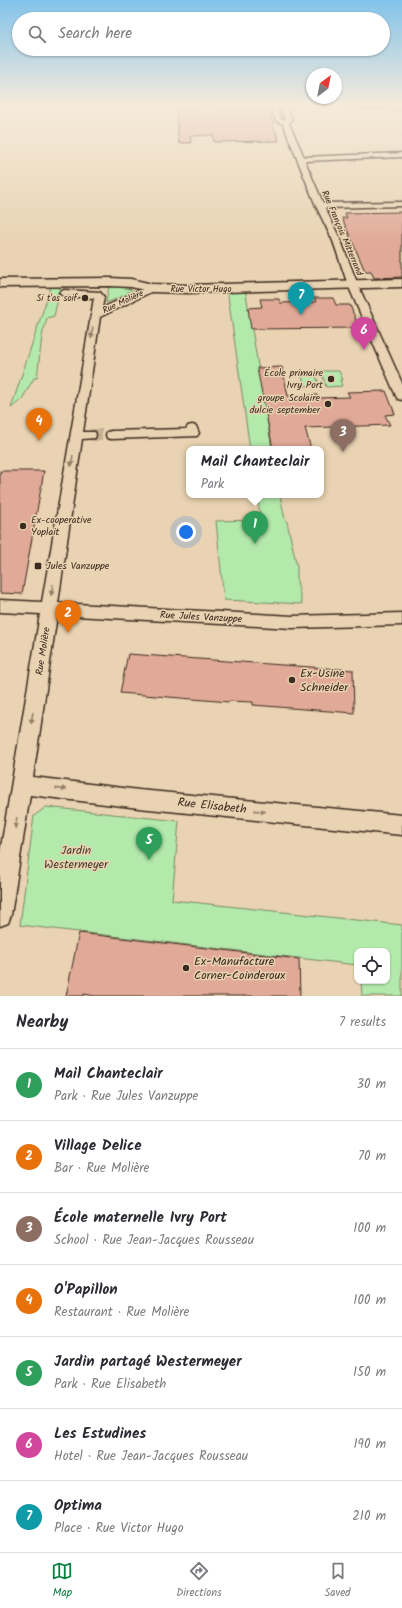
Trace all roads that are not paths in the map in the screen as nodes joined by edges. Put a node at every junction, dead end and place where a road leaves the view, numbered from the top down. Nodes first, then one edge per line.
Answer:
1 (298, 151) edge
2 (402, 155) edge
3 (301, 158) junction
4 (402, 204) edge
5 (321, 209) junction
6 (402, 210) edge
7 (0, 283) edge
8 (402, 283) edge
9 (353, 285) junction
10 (152, 288) junction
11 (64, 294) dead end
12 (95, 315) junction
13 (402, 396) edge
14 (192, 430) dead end
15 (112, 435) tunnel mouth
16 (0, 606) edge
17 (50, 608) junction
18 (402, 619) edge
19 (22, 785) junction
20 (402, 825) edge
21 (0, 916) edge

1 - 3 street, Rue François Mitterrand
2 - 3 street
3 - 5 street, Rue François Mitterrand
4 - 5 street
5 - 6 street
5 - 9 street, Rue François Mitterrand
7 - 10 main road, Rue Victor Hugo
8 - 9 main road, Rue Victor Hugo
9 - 10 main road, Rue Victor Hugo
9 - 13 street, Rue François Mitterrand
10 - 12 street, Rue Molière
11 - 12 street, Rue Molière
12 -> 17 street, Rue Molière
14 - 15 street
16 - 17 street, Rue Jules Vanzuppe
17 - 18 street, Rue Jules Vanzuppe
17 -> 19 street, Rue Molière
19 -> 20 street, Rue Elisabeth
19 -> 21 street, Rue Molière

